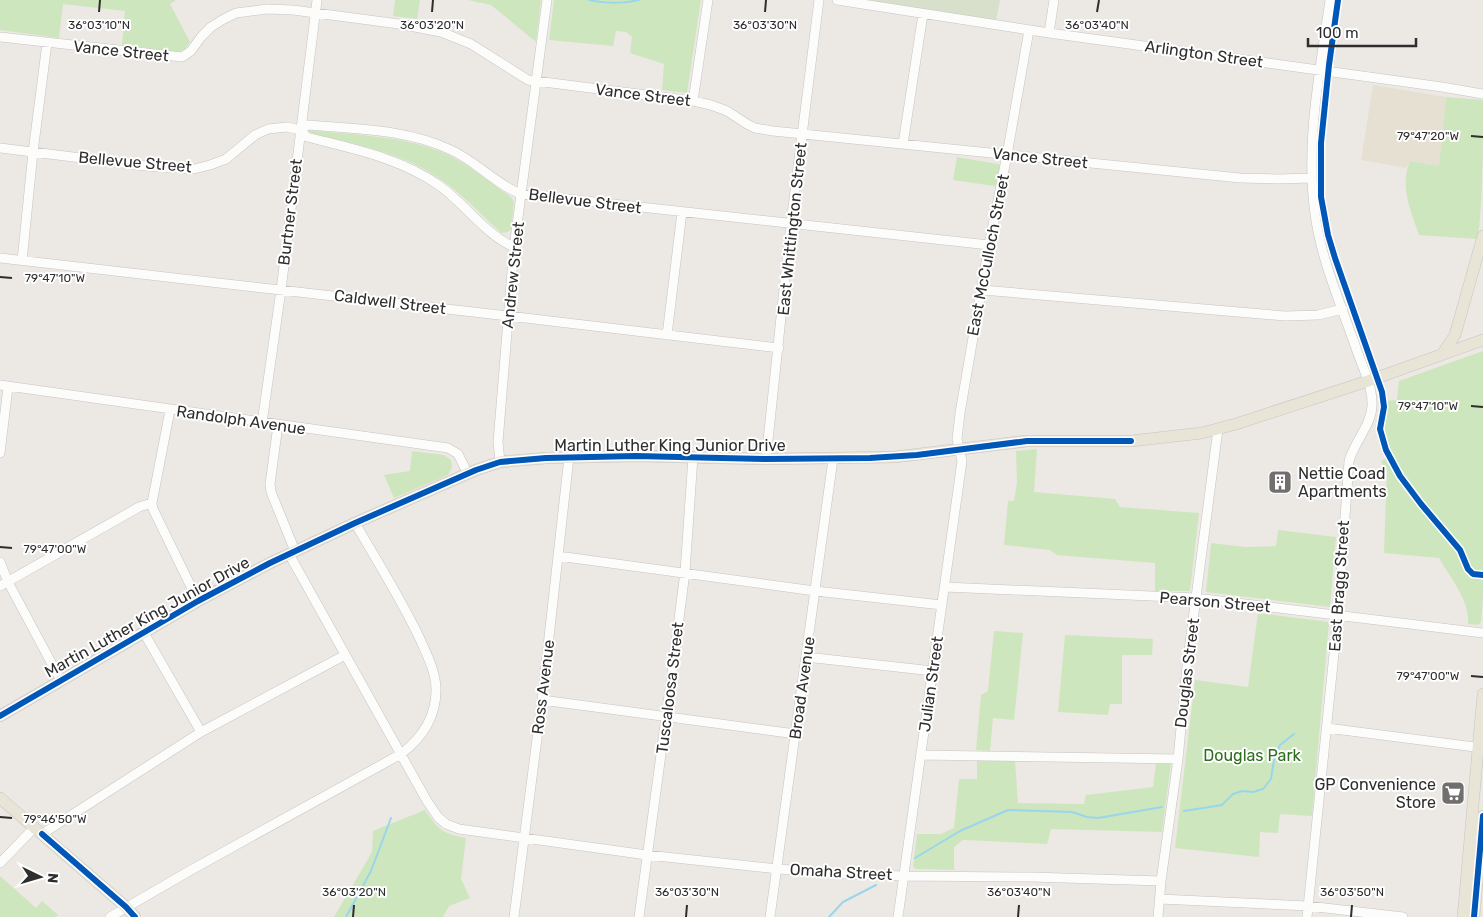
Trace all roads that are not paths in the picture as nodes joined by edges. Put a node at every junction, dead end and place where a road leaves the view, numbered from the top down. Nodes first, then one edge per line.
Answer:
1 (318, 0) edge
2 (546, 0) edge
3 (708, 0) edge
4 (820, 0) edge
5 (836, 0) edge
6 (1054, 0) edge
7 (1330, 0) edge
8 (316, 13) junction
9 (923, 14) junction
10 (1029, 30) junction
11 (1050, 33) junction
12 (0, 38) edge
13 (47, 43) junction
14 (1320, 70) junction
15 (536, 82) junction
16 (1483, 94) edge
17 (693, 101) junction
18 (300, 130) junction
19 (802, 134) junction
20 (903, 144) junction
21 (0, 148) edge
22 (33, 152) junction
23 (1007, 155) junction
24 (1310, 178) junction
25 (522, 194) junction
26 (682, 212) junction
27 (791, 223) junction
28 (1483, 236) edge
29 (989, 245) junction
30 (514, 247) junction
31 (0, 258) edge
32 (22, 261) junction
33 (281, 290) junction
34 (982, 290) junction
35 (1343, 309) junction
36 (508, 316) junction
37 (667, 335) junction
38 (1480, 341) edge
39 (779, 348) junction
40 (1443, 353) junction
41 (1368, 381) junction
42 (4, 386) edge
43 (170, 410) junction
44 (262, 423) junction
45 (278, 426) junction
46 (1218, 429) junction
47 (960, 450) junction
48 (0, 453) edge
49 (569, 457) junction
50 (693, 457) junction
51 (766, 459) junction
52 (834, 459) junction
53 (500, 462) junction
54 (468, 474) junction
55 (152, 503) junction
56 (355, 523) junction
57 (292, 553) junction
58 (558, 556) junction
59 (0, 562) edge
60 (685, 572) junction
61 (4, 584) edge
62 (945, 587) junction
63 (815, 591) junction
64 (1196, 598) junction
65 (198, 601) junction
66 (942, 605) junction
67 (1338, 615) junction
68 (144, 632) junction
69 (1483, 634) edge
70 (345, 656) junction
71 (806, 657) junction
72 (933, 671) junction
73 (60, 681) junction
74 (1483, 694) edge
75 (542, 700) junction
76 (0, 716) edge
77 (667, 717) junction
78 (1327, 728) junction
79 (201, 732) junction
80 (796, 734) junction
81 (1480, 748) edge
82 (401, 754) junction
83 (921, 755) junction
84 (1178, 759) junction
85 (0, 798) edge
86 (1483, 816) edge
87 (38, 831) junction
88 (524, 837) junction
89 (647, 855) junction
90 (0, 863) edge
91 (1476, 863) edge
92 (778, 869) junction
93 (903, 876) junction
94 (1161, 881) junction
95 (1160, 899) junction
96 (1308, 906) junction
97 (126, 907) junction
98 (110, 917) edge
99 (135, 917) edge
100 (514, 917) edge
101 (638, 917) edge
102 (770, 917) edge
103 (898, 917) edge
104 (1158, 917) edge
105 (1307, 917) edge
106 (1403, 917) edge
107 (1463, 917) edge
108 (1474, 917) edge

1 - 8 street, Burtner Street
2 - 15 street, Andrew Street
3 - 17 street
4 - 19 street, East Whittington Street
5 - 9 street, Arlington Street
6 - 11 street
7 - 14 street, East Bragg Street
8 - 13 street, Vance Street
8 - 15 street, Vance Street
8 - 18 street, Burtner Street
9 - 10 street, Arlington Street
9 - 20 street
10 - 11 street, Arlington Street
10 - 23 street, East McCulloch Street
11 - 14 street, Arlington Street
12 - 13 street, Vance Street
13 - 22 street
14 - 16 street, Arlington Street
14 - 24 street, East Bragg Street
15 - 17 street, Vance Street
15 - 25 street, Andrew Street
17 - 19 street, Vance Street
18 - 22 street, Bellevue Street
18 - 25 street, Bellevue Street
18 - 30 street
18 - 33 street, Burtner Street
19 - 20 street, Vance Street
19 - 27 street, East Whittington Street
20 - 23 street, Vance Street
21 - 22 street, Bellevue Street
22 - 32 street
23 - 24 street, Vance Street
23 - 29 street, East McCulloch Street
24 - 35 street, East Bragg Street
25 - 26 street, Bellevue Street
25 - 30 street, Andrew Street
26 - 27 street, Bellevue Street
26 - 37 street
27 - 29 street, Bellevue Street
27 - 39 street, East Whittington Street
28 - 40 main road
29 - 34 street, East McCulloch Street
30 - 36 street, Andrew Street
31 - 32 street, Caldwell Street
32 - 33 street, Caldwell Street
33 - 36 street, Caldwell Street
33 - 44 street, Burtner Street
34 - 35 street
34 - 47 street, East McCulloch Street
35 - 41 street, East Bragg Street
36 - 37 street, Caldwell Street
36 - 53 street, Andrew Street
37 - 39 street, Caldwell Street
38 - 40 main road, Martin Luther King Junior Drive
39 - 51 street, East Whittington Street
40 - 41 main road, Martin Luther King Junior Drive
41 - 46 main road, Martin Luther King Junior Drive
41 - 67 street, East Bragg Street
42 - 43 street, Randolph Avenue
42 - 48 street
43 - 44 street, Randolph Avenue
43 - 55 street
44 - 45 street, Randolph Avenue
45 - 54 street, Randolph Avenue
45 - 57 street, Omaha Street
46 - 47 main road, Martin Luther King Junior Drive
46 - 64 street, Douglas Street
47 - 52 main road, Martin Luther King Junior Drive
47 - 62 street, Julian Street
49 - 50 main road, Martin Luther King Junior Drive
49 - 53 main road, Martin Luther King Junior Drive
49 - 58 street, Ross Avenue
50 - 51 main road, Martin Luther King Junior Drive
50 - 60 street, Tuscaloosa Street
51 - 52 main road, Martin Luther King Junior Drive
52 - 63 street, Broad Avenue
53 - 54 main road, Martin Luther King Junior Drive
54 - 56 main road, Martin Luther King Junior Drive
55 - 61 street
55 - 65 street
56 - 57 main road, Martin Luther King Junior Drive
56 - 82 street
57 - 65 main road, Martin Luther King Junior Drive
57 - 70 street, Omaha Street
58 - 60 street
58 - 75 street, Ross Avenue
59 - 61 street
60 - 63 street
60 - 77 street, Tuscaloosa Street
61 - 73 street
62 - 64 street, Pearson Street
62 - 66 street, Julian Street
63 - 66 street
63 - 71 street, Broad Avenue
64 - 67 street, Pearson Street
64 - 84 street, Douglas Street
65 - 68 main road, Martin Luther King Junior Drive
66 - 72 street, Julian Street
67 - 69 street, Pearson Street
67 - 78 street, East Bragg Street
68 - 73 main road, Martin Luther King Junior Drive
68 - 79 street
70 - 79 street
70 - 82 street, Omaha Street
71 - 72 street
71 - 80 street, Broad Avenue
72 - 83 street, Julian Street
73 - 76 main road, Martin Luther King Junior Drive
74 - 81 main road
75 - 77 street
75 - 88 street, Ross Avenue
77 - 80 street
77 - 89 street, Tuscaloosa Street
78 - 81 street
78 - 96 street, East Bragg Street
79 - 87 street
80 - 92 street, Broad Avenue
81 - 91 main road
82 - 88 street, Omaha Street
82 - 97 street
83 - 84 street
83 - 93 street, Julian Street
84 - 94 street, Douglas Street
85 - 87 main road
86 - 91 main road
87 - 90 street
87 - 97 main road
88 - 89 street, Omaha Street
88 - 100 street, Ross Avenue
89 - 92 street, Omaha Street
89 - 101 street, Tuscaloosa Street
91 - 107 main road
91 - 108 main road
92 - 93 street, Omaha Street
92 - 102 street, Broad Avenue
93 - 94 street, Omaha Street
93 - 103 street, Julian Street
94 - 95 street, Douglas Street
95 - 96 street
95 - 104 street, Douglas Street
96 - 105 street, East Bragg Street
96 - 106 street
97 - 98 street
97 - 99 main road

